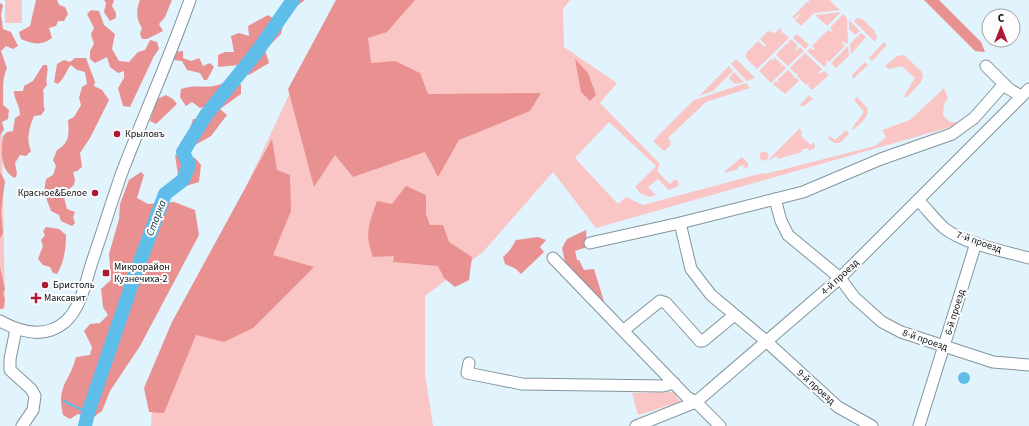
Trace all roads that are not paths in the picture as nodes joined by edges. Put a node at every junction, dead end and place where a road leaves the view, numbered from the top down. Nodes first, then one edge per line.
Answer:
1 (190, 0) edge
2 (986, 66) dead end
3 (1004, 84) junction
4 (1026, 93) edge
5 (775, 199) junction
6 (918, 200) junction
7 (680, 224) junction
8 (590, 243) dead end
9 (976, 243) junction
10 (553, 258) dead end
11 (1029, 258) edge
12 (840, 278) junction
13 (732, 317) dead end
14 (0, 321) edge
15 (16, 330) junction
16 (624, 330) junction
17 (766, 341) junction
18 (944, 347) junction
19 (469, 362) dead end
20 (1029, 365) edge
21 (674, 383) junction
22 (696, 402) junction
23 (22, 426) edge
24 (636, 426) edge
25 (720, 426) edge
26 (872, 426) edge
27 (919, 426) edge

1 - 15 street
2 - 3 street
3 - 4 street
3 - 5 street
4 - 6 street, 4-й проезд
5 - 7 street
5 - 12 street, 8-й проезд
6 - 9 street, 7-й проезд
6 - 12 street, 4-й проезд
7 - 8 street
7 - 17 street, 9-й проезд
9 - 11 street, 7-й проезд
9 - 18 street, 6-й проезд
10 - 16 street
12 - 17 street, 4-й проезд
12 - 18 street, 8-й проезд
13 - 16 street
14 - 15 street
15 - 23 street
16 - 21 street
17 - 22 street, 4-й проезд
17 - 26 street, 9-й проезд
18 - 20 street, 8-й проезд
18 - 27 street, 6-й проезд
19 - 21 street
21 - 22 street
22 - 24 street, 4-й проезд
22 - 25 street

